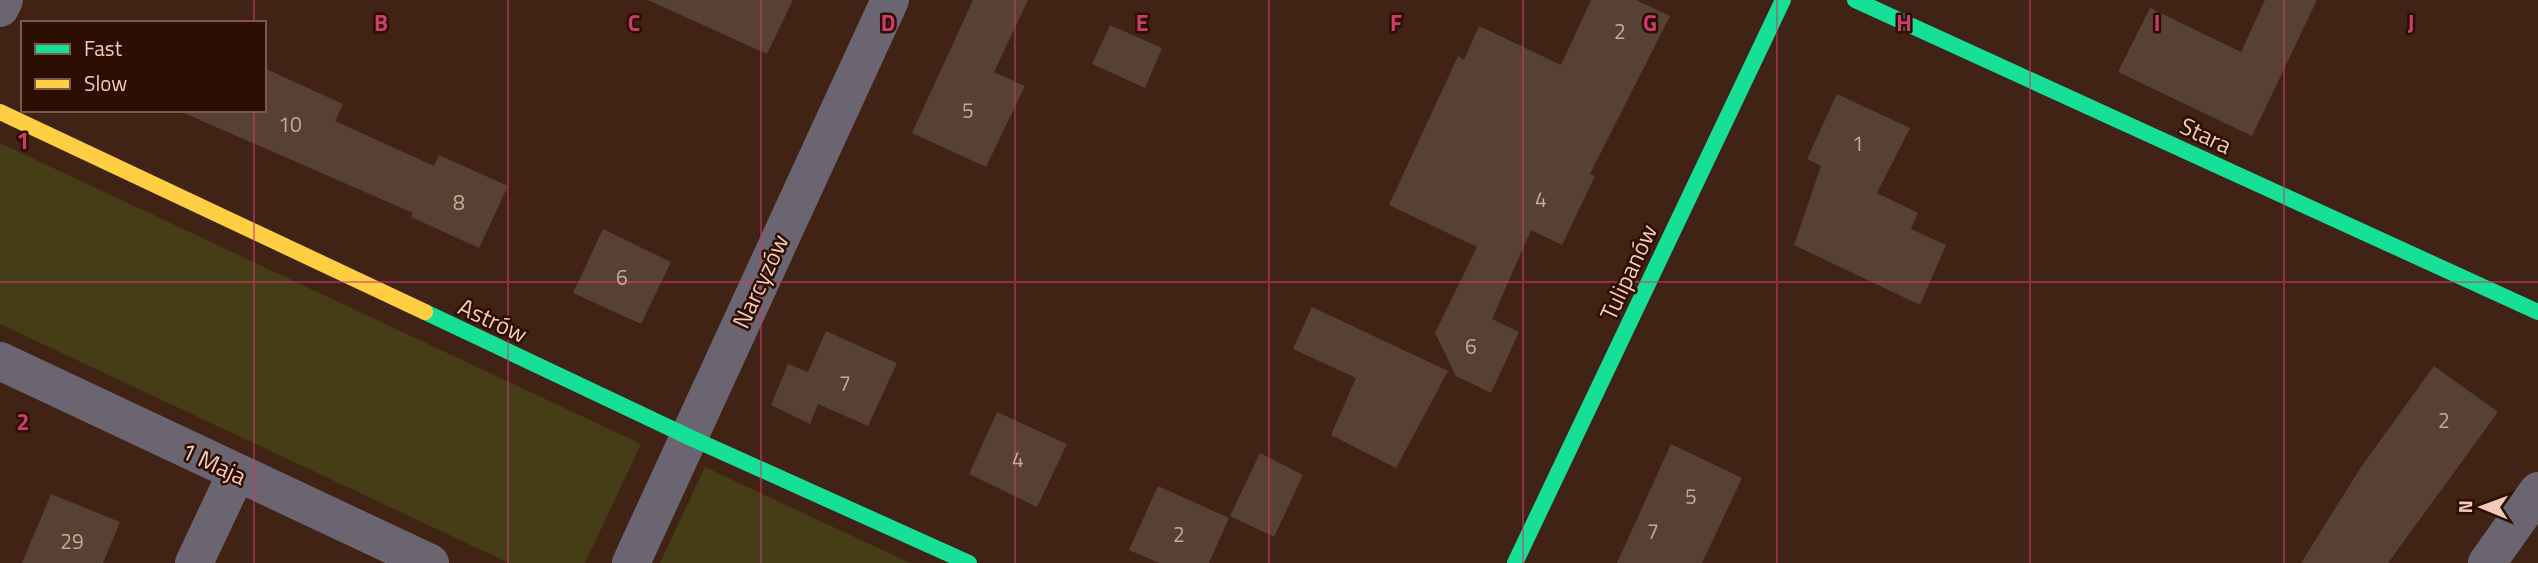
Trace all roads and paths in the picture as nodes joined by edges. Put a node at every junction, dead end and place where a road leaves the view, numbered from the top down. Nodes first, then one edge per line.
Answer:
1 (4, 0) edge
2 (890, 0) edge
3 (1783, 0) edge
4 (1855, 0) edge
5 (0, 8) edge
6 (0, 112) edge
7 (2538, 312) edge
8 (0, 361) edge
9 (688, 437) junction
10 (236, 474) junction
11 (2538, 491) edge
12 (194, 563) edge
13 (430, 563) edge
14 (631, 563) edge
15 (969, 563) edge
16 (1514, 563) edge
17 (2487, 563) edge

1 - 5 street
2 - 9 street, Narcyzów
3 - 16 street, Tulipanów
4 - 7 street, Stara
6 - 9 street, Astrów
8 - 10 street, 1 Maja
9 - 14 street, Narcyzów
9 - 15 street, Astrów
10 - 12 street
10 - 13 street, 1 Maja
11 - 17 street

